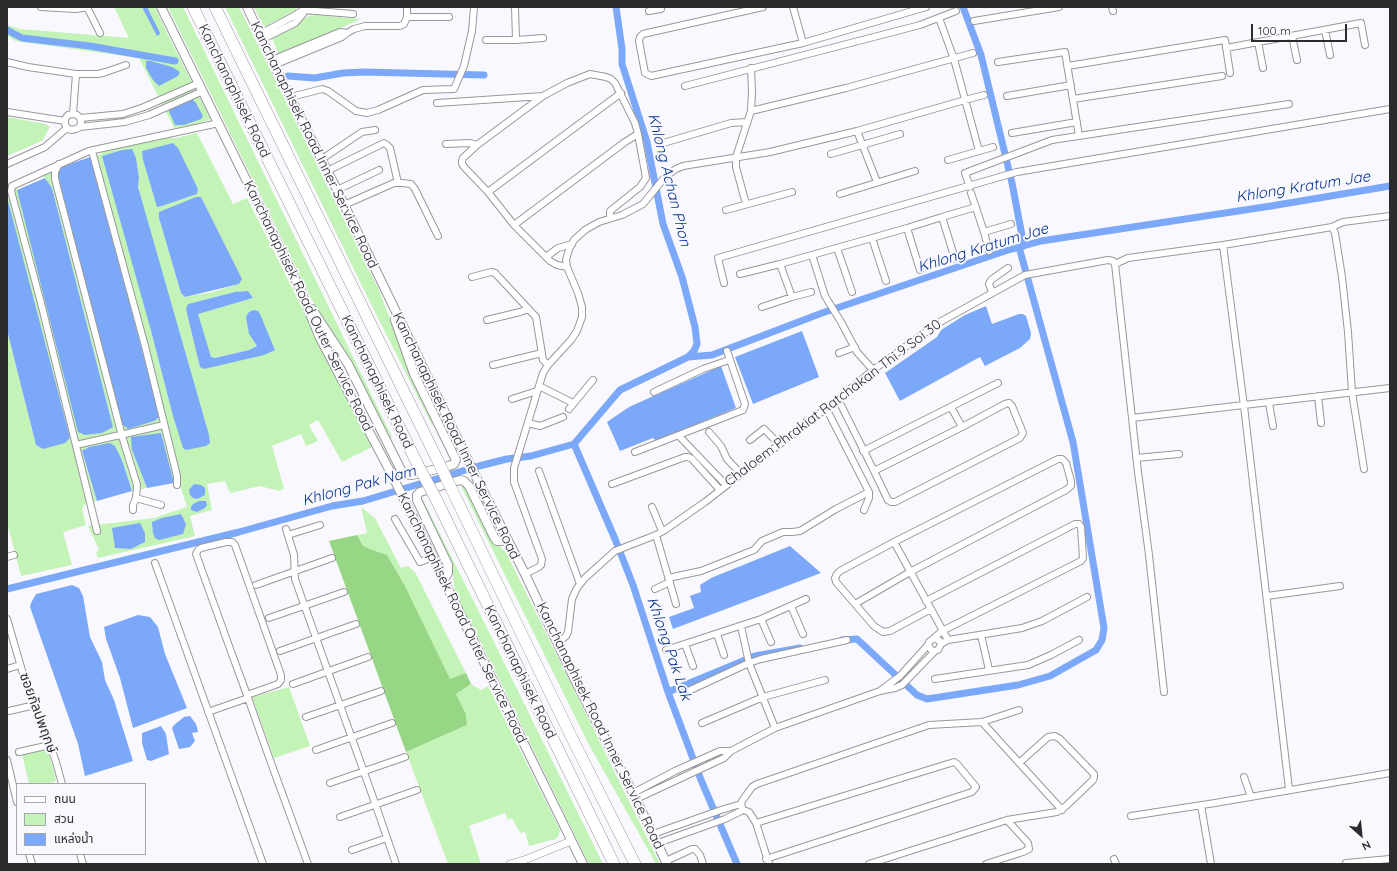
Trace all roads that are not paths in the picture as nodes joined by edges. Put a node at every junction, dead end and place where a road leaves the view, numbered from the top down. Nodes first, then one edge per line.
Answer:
1 (41, 7) edge
2 (88, 7) edge
3 (161, 7) edge
4 (193, 7) edge
5 (214, 7) edge
6 (247, 7) edge
7 (407, 7) edge
8 (474, 7) edge
9 (515, 7) edge
10 (763, 7) edge
11 (792, 7) edge
12 (926, 7) edge
13 (1059, 7) edge
14 (303, 8) edge
15 (649, 10) dead end
16 (661, 10) edge
17 (956, 11) dead end
18 (353, 14) dead end
19 (407, 17) junction
20 (449, 17) dead end
21 (939, 18) junction
22 (974, 21) dead end
23 (1325, 30) junction
24 (100, 33) dead end
25 (261, 36) junction
26 (1292, 36) junction
27 (544, 38) dead end
28 (486, 40) dead end
29 (516, 40) junction
30 (1258, 42) junction
31 (803, 43) junction
32 (1365, 45) dead end
33 (1226, 48) junction
34 (973, 53) dead end
35 (1330, 55) dead end
36 (954, 59) junction
37 (1297, 60) dead end
38 (7, 62) edge
39 (998, 62) dead end
40 (273, 63) junction
41 (126, 65) dead end
42 (1068, 66) junction
43 (751, 68) junction
44 (1262, 68) dead end
45 (1230, 73) dead end
46 (76, 74) junction
47 (1222, 76) dead end
48 (198, 83) junction
49 (1071, 85) junction
50 (685, 86) dead end
51 (203, 91) junction
52 (621, 93) junction
53 (984, 95) dead end
54 (543, 96) junction
55 (1007, 96) dead end
56 (291, 97) junction
57 (1073, 99) junction
58 (965, 100) junction
59 (437, 103) dead end
60 (1289, 104) dead end
61 (1390, 109) edge
62 (751, 111) junction
63 (7, 112) edge
64 (72, 114) junction
65 (80, 118) junction
66 (65, 121) junction
67 (747, 122) junction
68 (1077, 122) junction
69 (219, 123) junction
70 (80, 127) junction
71 (67, 128) junction
72 (375, 130) dead end
73 (857, 130) junction
74 (638, 134) junction
75 (900, 134) dead end
76 (1012, 134) dead end
77 (1079, 136) junction
78 (446, 144) dead end
79 (660, 144) dead end
80 (477, 145) junction
81 (862, 145) junction
82 (993, 147) dead end
83 (92, 151) junction
84 (979, 151) junction
85 (831, 154) dead end
86 (736, 158) junction
87 (322, 159) junction
88 (948, 160) dead end
89 (7, 164) edge
90 (59, 164) junction
91 (379, 170) dead end
92 (327, 171) junction
93 (915, 171) dead end
94 (398, 182) junction
95 (877, 182) junction
96 (337, 190) junction
97 (970, 190) junction
98 (488, 192) junction
99 (792, 192) dead end
100 (840, 194) dead end
101 (746, 204) junction
102 (344, 205) junction
103 (976, 207) junction
104 (726, 210) dead end
105 (1390, 216) edge
106 (610, 218) junction
107 (942, 218) junction
108 (1011, 224) dead end
109 (514, 225) junction
110 (1332, 227) junction
111 (907, 228) junction
112 (984, 232) junction
113 (438, 236) dead end
114 (872, 238) junction
115 (572, 244) junction
116 (1223, 246) junction
117 (838, 248) junction
118 (989, 251) dead end
119 (812, 255) junction
120 (546, 257) junction
121 (956, 259) dead end
122 (780, 264) junction
123 (1115, 264) junction
124 (567, 267) junction
125 (1008, 268) dead end
126 (920, 270) dead end
127 (740, 274) dead end
128 (472, 277) dead end
129 (886, 281) dead end
130 (724, 283) dead end
131 (301, 291) junction
132 (385, 292) junction
133 (811, 292) dead end
134 (852, 292) dead end
135 (992, 292) junction
136 (792, 297) junction
137 (762, 307) dead end
138 (528, 309) junction
139 (487, 320) dead end
140 (855, 347) junction
141 (727, 351) dead end
142 (542, 352) junction
143 (839, 353) dead end
144 (729, 360) junction
145 (348, 364) junction
146 (493, 365) dead end
147 (548, 365) junction
148 (337, 370) junction
149 (873, 370) junction
150 (593, 380) dead end
151 (998, 383) dead end
152 (1390, 388) edge
153 (538, 389) junction
154 (654, 392) dead end
155 (1352, 392) junction
156 (1318, 396) junction
157 (512, 399) dead end
158 (838, 399) junction
159 (1269, 403) junction
160 (573, 404) junction
161 (951, 406) junction
162 (1244, 406) junction
163 (826, 408) junction
164 (569, 409) dead end
165 (563, 417) dead end
166 (1132, 418) junction
167 (528, 423) junction
168 (1320, 423) dead end
169 (164, 425) junction
170 (1273, 426) dead end
171 (962, 427) junction
172 (709, 432) dead end
173 (121, 435) junction
174 (679, 436) junction
175 (750, 440) dead end
176 (779, 444) junction
177 (76, 445) junction
178 (863, 451) junction
179 (635, 452) dead end
180 (1179, 454) dead end
181 (1136, 458) junction
182 (1364, 469) dead end
183 (539, 471) dead end
184 (874, 471) junction
185 (740, 474) junction
186 (612, 484) dead end
187 (177, 485) dead end
188 (726, 485) junction
189 (720, 490) junction
190 (869, 492) junction
191 (136, 498) junction
192 (161, 505) dead end
193 (652, 507) dead end
194 (133, 510) dead end
195 (864, 510) dead end
196 (395, 519) dead end
197 (320, 524) dead end
198 (286, 529) dead end
199 (97, 531) dead end
200 (662, 531) junction
201 (288, 535) junction
202 (656, 535) junction
203 (507, 539) junction
204 (894, 542) junction
205 (14, 555) dead end
206 (7, 557) edge
207 (433, 557) junction
208 (332, 558) dead end
209 (155, 563) dead end
210 (294, 571) junction
211 (910, 572) junction
212 (525, 574) junction
213 (443, 577) junction
214 (669, 580) junction
215 (580, 584) junction
216 (256, 585) dead end
217 (1340, 586) dead end
218 (655, 589) dead end
219 (344, 592) dead end
220 (1267, 596) junction
221 (1087, 597) dead end
222 (806, 599) dead end
223 (926, 601) junction
224 (676, 604) dead end
225 (855, 604) junction
226 (305, 605) junction
227 (791, 606) junction
228 (930, 609) junction
229 (269, 618) dead end
230 (7, 619) edge
231 (761, 619) junction
232 (356, 624) dead end
233 (741, 626) junction
234 (8, 627) edge
235 (942, 631) junction
236 (717, 634) junction
237 (803, 634) dead end
238 (981, 635) junction
239 (317, 638) junction
240 (934, 638) junction
241 (847, 640) dead end
242 (948, 640) junction
243 (1079, 640) dead end
244 (771, 642) dead end
245 (558, 643) junction
246 (685, 644) junction
247 (941, 644) junction
248 (928, 645) junction
249 (666, 650) dead end
250 (280, 652) dead end
251 (935, 652) junction
252 (724, 654) dead end
253 (368, 657) dead end
254 (749, 662) junction
255 (20, 665) junction
256 (693, 666) dead end
257 (7, 669) edge
258 (989, 670) junction
259 (328, 672) junction
260 (935, 679) dead end
261 (825, 680) dead end
262 (293, 684) dead end
263 (381, 691) dead end
264 (880, 691) junction
265 (1164, 692) dead end
266 (684, 693) dead end
267 (247, 696) junction
268 (763, 697) junction
269 (35, 705) junction
270 (341, 705) junction
271 (1019, 710) dead end
272 (9, 711) dead end
273 (208, 712) junction
274 (306, 718) dead end
275 (982, 722) junction
276 (392, 723) dead end
277 (702, 723) dead end
278 (775, 728) junction
279 (352, 737) junction
280 (50, 745) junction
281 (316, 750) dead end
282 (731, 751) junction
283 (19, 752) dead end
284 (405, 757) dead end
285 (7, 760) edge
286 (1020, 763) junction
287 (364, 771) junction
288 (1390, 772) edge
289 (1244, 777) dead end
290 (62, 783) edge
291 (330, 783) dead end
292 (1289, 789) junction
293 (417, 790) dead end
294 (634, 796) junction
295 (1251, 797) junction
296 (16, 798) edge
297 (376, 804) junction
298 (1201, 805) junction
299 (742, 807) junction
300 (1062, 810) junction
301 (1131, 816) dead end
302 (340, 817) dead end
303 (1007, 820) junction
304 (756, 823) junction
305 (653, 834) junction
306 (387, 838) junction
307 (571, 841) junction
308 (658, 843) junction
309 (352, 850) dead end
310 (1390, 859) edge
311 (767, 861) edge
312 (667, 863) edge
313 (1346, 863) dead end
314 (1374, 863) edge
315 (263, 864) edge
316 (308, 864) edge
317 (396, 864) edge
318 (510, 864) edge
319 (583, 864) edge
320 (614, 864) edge
321 (635, 864) edge
322 (703, 864) edge
323 (869, 864) edge
324 (986, 864) edge
325 (1211, 864) edge

1 - 2 street
2 - 24 street
3 - 48 main road, Kanchanaphisek Road Outer Service Road
4 - 320 highway, Kanchanaphisek Road, bridge
5 - 321 highway, Kanchanaphisek Road, bridge
6 - 25 main road, Kanchanaphisek Road Inner Service Road
7 - 19 street
8 - 56 street
9 - 29 street
10 - 31 street
11 - 31 street
12 - 31 street
13 - 22 street
14 - 18 street
14 - 25 street
15 - 16 street
17 - 21 street
19 - 20 street
19 - 40 street
21 - 36 street
21 - 43 street
23 - 26 street
23 - 32 street
23 - 35 street
25 - 40 main road, Kanchanaphisek Road Inner Service Road
26 - 30 street
26 - 37 street
27 - 29 street
28 - 29 street
30 - 33 street
30 - 44 street
33 - 42 street
33 - 45 street
34 - 36 street
36 - 58 street
36 - 62 street
38 - 46 street
39 - 42 street
40 - 56 main road, Kanchanaphisek Road Inner Service Road
41 - 46 street
42 - 49 street
43 - 50 street
43 - 62 street
46 - 64 street
47 - 57 street
48 - 51 main road, Kanchanaphisek Road Outer Service Road
48 - 65 street
49 - 55 street
49 - 57 street
51 - 69 main road, Kanchanaphisek Road Outer Service Road
51 - 70 street
52 - 54 street
52 - 74 street
52 - 98 street
53 - 58 street
54 - 59 street
54 - 80 street
56 - 87 main road, Kanchanaphisek Road Inner Service Road
57 - 68 street
58 - 73 street
58 - 84 street
60 - 77 street
61 - 97 street
62 - 67 street
63 - 66 street
64 - 65 street
64 - 66 street
65 - 70 street
66 - 71 street
67 - 79 street
67 - 86 street
68 - 76 street
68 - 77 street
69 - 83 street
69 - 131 main road, Kanchanaphisek Road Outer Service Road
70 - 71 street
71 - 89 street
72 - 87 street
73 - 81 street
73 - 86 street
74 - 106 street
74 - 109 street
75 - 81 street
77 - 97 street
78 - 80 street
80 - 98 street
81 - 85 street
81 - 95 street
82 - 84 street
83 - 90 street
83 - 169 street
84 - 88 street
86 - 101 street
86 - 106 street
87 - 92 main road, Kanchanaphisek Road Inner Service Road
90 - 173 street
90 - 177 street
91 - 96 street
92 - 94 street
92 - 96 main road, Kanchanaphisek Road Inner Service Road
93 - 95 street
94 - 102 street
94 - 113 street
95 - 100 street
96 - 102 main road, Kanchanaphisek Road Inner Service Road
97 - 103 street
97 - 130 street
98 - 109 street
99 - 101 street
101 - 104 street
102 - 132 main road, Kanchanaphisek Road Inner Service Road
103 - 107 street
103 - 112 street
105 - 110 street
106 - 115 street
107 - 111 street
107 - 121 street
108 - 112 street
109 - 120 street
110 - 116 street
110 - 155 street
111 - 114 street
111 - 126 street
112 - 118 street
114 - 117 street
114 - 129 street
115 - 120 street
115 - 124 street
116 - 123 street
116 - 162 street
117 - 119 street
117 - 134 street
119 - 122 street
119 - 140 street
120 - 124 street
122 - 127 street
122 - 136 street
123 - 135 street, Chaloem Phrakiat Ratchakan Thi 9 Soi 30
123 - 166 street
124 - 147 street
125 - 135 street
128 - 138 street
131 - 145 main road
131 - 148 main road, Kanchanaphisek Road Outer Service Road
132 - 145 main road
132 - 203 main road, Kanchanaphisek Road Inner Service Road
133 - 136 street
135 - 149 street, Chaloem Phrakiat Ratchakan Thi 9 Soi 30
136 - 137 street
138 - 139 street
138 - 142 street
140 - 143 street
140 - 149 street
141 - 144 street
142 - 146 street
142 - 147 street
144 - 154 street
144 - 174 street
145 - 148 main road
147 - 153 street
148 - 207 main road, Kanchanaphisek Road Outer Service Road
149 - 158 street, Chaloem Phrakiat Ratchakan Thi 9 Soi 30
150 - 160 street
151 - 161 street
152 - 155 street
153 - 157 street
153 - 160 street
153 - 167 street
155 - 156 street
155 - 182 street
156 - 159 street
156 - 168 street
158 - 163 street, Chaloem Phrakiat Ratchakan Thi 9 Soi 30
158 - 178 street
159 - 162 street
159 - 170 street
160 - 164 street
161 - 171 street
161 - 178 street
162 - 166 street
162 - 220 street
163 - 176 street, Chaloem Phrakiat Ratchakan Thi 9 Soi 30
163 - 190 street
165 - 167 street
166 - 181 street
167 - 212 street
169 - 173 street
169 - 187 street
171 - 184 street
171 - 184 street
172 - 185 street
173 - 177 street
173 - 191 street
174 - 179 street
174 - 188 street
175 - 176 street
176 - 185 street, Chaloem Phrakiat Ratchakan Thi 9 Soi 30
177 - 199 street
178 - 184 street
180 - 181 street
181 - 265 street
183 - 215 street
185 - 188 street, Chaloem Phrakiat Ratchakan Thi 9 Soi 30
186 - 189 street
188 - 189 street, Chaloem Phrakiat Ratchakan Thi 9 Soi 30
189 - 200 street, Chaloem Phrakiat Ratchakan Thi 9 Soi 30
190 - 195 street
190 - 214 street
191 - 192 street
191 - 194 street
193 - 200 street
196 - 207 street
197 - 201 street
198 - 201 street
200 - 202 street, Chaloem Phrakiat Ratchakan Thi 9 Soi 30
201 - 210 street
202 - 214 street
202 - 215 street, Chaloem Phrakiat Ratchakan Thi 9 Soi 30
203 - 212 main road, Kanchanaphisek Road Inner Service Road
203 - 213 main road
204 - 211 street
204 - 211 street
204 - 225 street
205 - 206 street
207 - 213 main road, Kanchanaphisek Road Outer Service Road
208 - 210 street
209 - 273 street
210 - 216 street
210 - 226 street
211 - 223 street
211 - 225 street
212 - 245 main road, Kanchanaphisek Road Inner Service Road
213 - 307 main road, Kanchanaphisek Road Outer Service Road
214 - 218 street
214 - 224 street
215 - 245 street, Chaloem Phrakiat Ratchakan Thi 9 Soi 30
217 - 220 street
219 - 226 street
220 - 292 street
221 - 238 street
222 - 227 street
223 - 228 street
223 - 235 street
225 - 228 street
226 - 229 street
226 - 239 street
227 - 231 street
227 - 237 street
228 - 235 street
230 - 234 street, ซอยกัลปพฤกษ์
231 - 233 street
231 - 244 street
232 - 239 street
233 - 236 street
233 - 254 street
234 - 255 street, ซอยกัลปพฤกษ์
235 - 240 street
235 - 242 street
236 - 246 street
236 - 252 street
238 - 242 street
238 - 258 street
239 - 250 street
239 - 259 street
240 - 247 street
240 - 248 street
241 - 254 street
242 - 247 street
243 - 258 street
245 - 294 main road, Kanchanaphisek Road Inner Service Road
246 - 249 street
246 - 256 street
247 - 251 street
248 - 251 street
248 - 264 street
251 - 264 street
253 - 259 street
254 - 266 street
254 - 268 street
255 - 257 street
255 - 269 street, ซอยกัลปพฤกษ์
258 - 260 street
259 - 262 street
259 - 270 street
261 - 268 street
263 - 270 street
264 - 278 street
267 - 267 street
267 - 273 street
267 - 316 street
268 - 277 street
268 - 278 street
269 - 272 street
269 - 280 street, ซอยกัลปพฤกษ์
270 - 274 street
270 - 279 street
271 - 275 street
273 - 315 street
275 - 286 street
275 - 299 street
276 - 279 street
278 - 282 street
279 - 281 street
279 - 287 street
280 - 283 street
280 - 290 street, ซอยกัลปพฤกษ์
282 - 294 street
282 - 294 street
284 - 287 street
285 - 296 street
286 - 300 street
286 - 300 street
287 - 291 street
287 - 297 street
288 - 292 street
289 - 295 street
292 - 295 street
293 - 297 street
294 - 305 main road, Kanchanaphisek Road Inner Service Road
295 - 298 street
297 - 302 street
297 - 306 street
298 - 301 street
298 - 325 street
299 - 304 street
299 - 305 street
299 - 308 street
300 - 303 street
303 - 323 street
303 - 324 street
304 - 311 street
304 - 311 street
305 - 308 main road, Kanchanaphisek Road Inner Service Road
306 - 309 street
306 - 317 street
307 - 318 street
307 - 319 main road, Kanchanaphisek Road Outer Service Road
308 - 312 main road, Kanchanaphisek Road Inner Service Road
310 - 314 street
312 - 322 street
313 - 314 street

